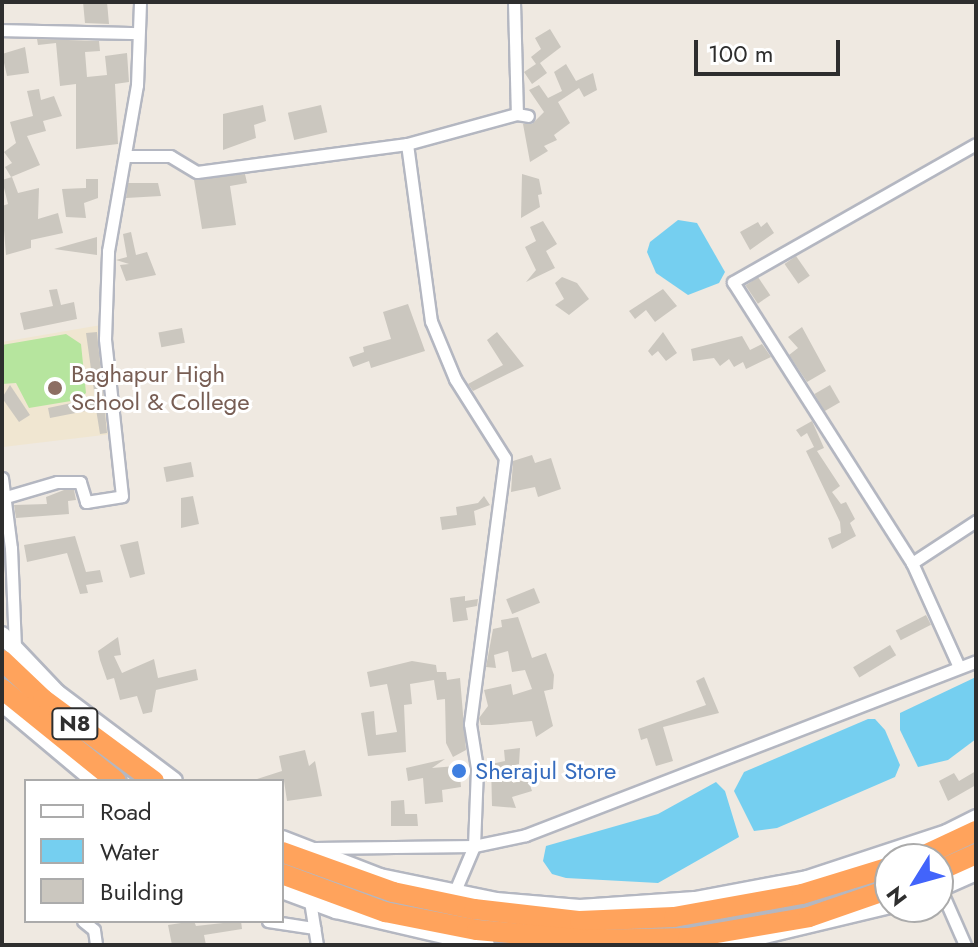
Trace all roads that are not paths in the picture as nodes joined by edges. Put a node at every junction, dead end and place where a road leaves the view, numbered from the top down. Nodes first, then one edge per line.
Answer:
1 (140, 2) edge
2 (514, 2) edge
3 (2, 30) edge
4 (136, 33) junction
5 (407, 144) junction
6 (976, 144) edge
7 (128, 156) junction
8 (2, 478) edge
9 (6, 497) junction
10 (976, 521) edge
11 (912, 563) junction
12 (2, 635) edge
13 (8, 654) edge
14 (976, 661) edge
15 (959, 667) junction
16 (2, 689) edge
17 (2, 703) edge
18 (93, 779) edge
19 (114, 779) edge
20 (151, 779) edge
21 (171, 779) edge
22 (976, 818) edge
23 (976, 831) edge
24 (284, 840) edge
25 (950, 843) edge
26 (474, 846) junction
27 (306, 849) junction
28 (284, 853) edge
29 (976, 854) edge
30 (954, 871) edge
31 (874, 872) edge
32 (976, 872) edge
33 (284, 875) edge
34 (954, 879) edge
35 (284, 891) edge
36 (455, 891) junction
37 (874, 895) edge
38 (310, 901) junction
39 (874, 909) edge
40 (954, 919) edge
41 (85, 923) edge
42 (281, 923) edge
43 (314, 928) junction
44 (476, 944) edge
45 (96, 945) edge
46 (317, 945) edge
47 (723, 945) edge
48 (965, 945) edge

1 - 4 street
2 - 5 street
3 - 4 street
4 - 7 street
5 - 7 street
5 - 26 street
6 - 11 street
7 - 9 street
8 - 9 street
9 - 13 street
10 - 11 street
11 - 15 street
12 - 13 street
13 - 20 highway, N8
13 - 21 street
14 - 15 street
15 - 26 street
16 - 19 highway, N8
17 - 18 street
22 - 36 street
23 - 25 highway
24 - 27 street
26 - 27 street
26 - 36 street
27 - 36 street
28 - 31 highway
29 - 30 highway
32 - 34 street
33 - 37 highway
35 - 38 street
38 - 43 street
38 - 44 street
39 - 47 street
40 - 48 street
41 - 45 street
42 - 43 street
43 - 46 street

